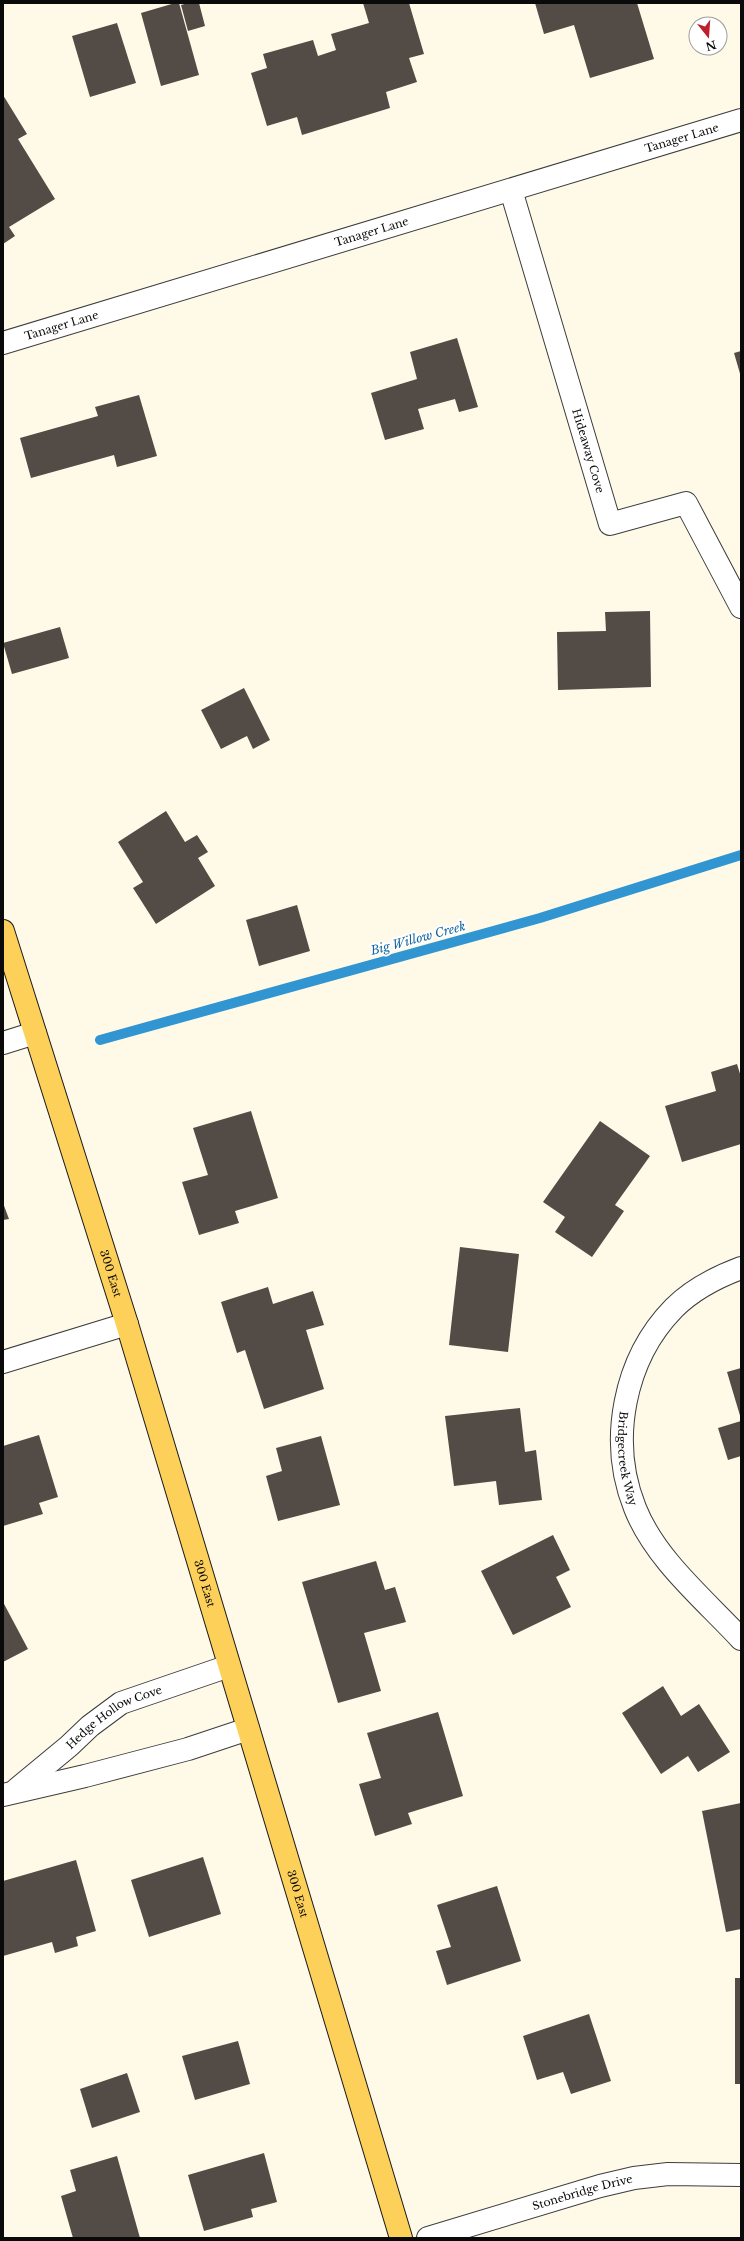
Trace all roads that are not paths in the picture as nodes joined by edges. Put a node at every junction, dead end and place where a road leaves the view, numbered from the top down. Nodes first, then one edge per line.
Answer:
1 (741, 120) edge
2 (511, 190) junction
3 (3, 343) edge
4 (741, 607) edge
5 (5, 944) edge
6 (35, 1033) junction
7 (3, 1043) edge
8 (741, 1268) edge
9 (127, 1324) junction
10 (3, 1362) edge
11 (741, 1639) edge
12 (229, 1666) junction
13 (248, 1729) junction
14 (8, 1793) edge
15 (741, 2175) edge
16 (401, 2238) edge
17 (428, 2238) edge

1 - 2 street, Tanager Lane
2 - 3 street, Tanager Lane
2 - 4 street, Hideaway Cove
5 - 6 main road, 300 East
6 - 7 street
6 - 9 main road, 300 East
8 - 11 street, Bridgecreek Way
9 - 10 street
9 - 12 main road, 300 East
12 - 13 main road, 300 East
12 - 14 street, Hedge Hollow Cove
13 - 14 street, Hedge Hollow Cove
13 - 16 main road, 300 East
15 - 17 street, Stonebridge Drive

